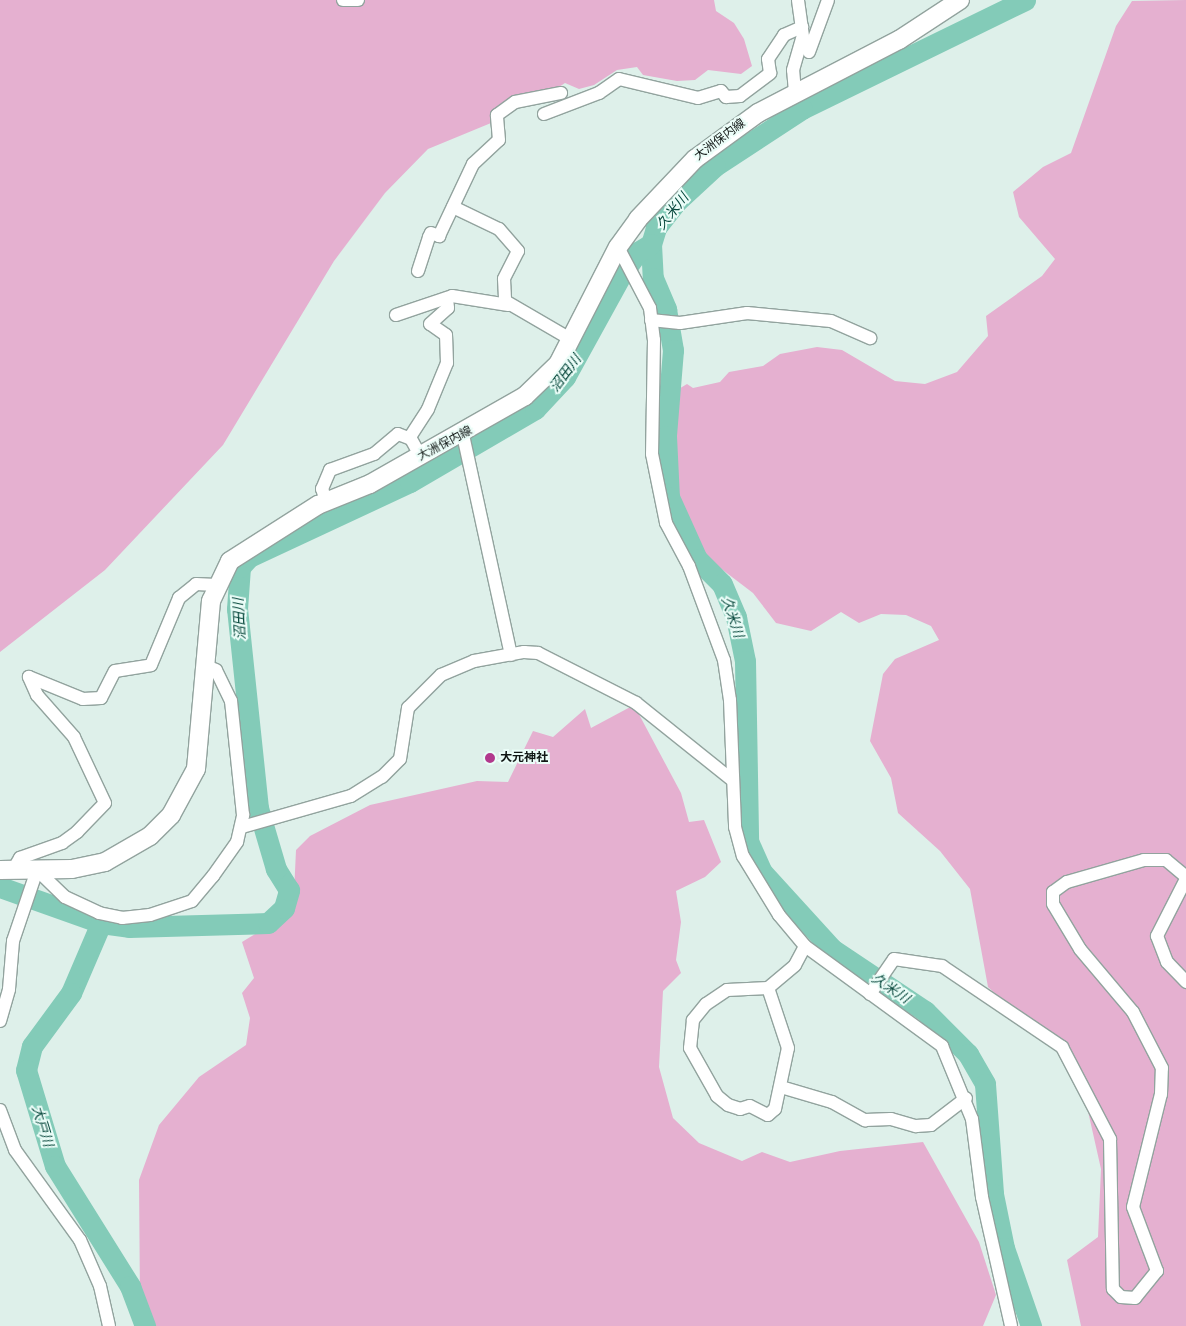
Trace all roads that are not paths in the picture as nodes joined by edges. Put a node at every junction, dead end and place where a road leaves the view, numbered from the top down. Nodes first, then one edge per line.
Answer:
1 (343, 0) edge
2 (358, 0) edge
3 (798, 0) edge
4 (828, 0) edge
5 (960, 0) edge
6 (802, 27) junction
7 (808, 52) dead end
8 (796, 92) junction
9 (561, 93) dead end
10 (544, 114) dead end
11 (453, 207) junction
12 (620, 250) junction
13 (418, 271) dead end
14 (446, 299) junction
15 (508, 305) junction
16 (396, 315) dead end
17 (651, 320) junction
18 (870, 338) dead end
19 (572, 340) junction
20 (464, 438) junction
21 (411, 439) junction
22 (421, 457) junction
23 (326, 502) junction
24 (216, 585) junction
25 (512, 655) junction
26 (204, 665) junction
27 (732, 780) junction
28 (247, 827) junction
29 (6, 870) edge
30 (1186, 878) edge
31 (34, 879) junction
32 (806, 946) junction
33 (1186, 982) edge
34 (768, 988) junction
35 (872, 991) junction
36 (0, 1022) edge
37 (781, 1087) junction
38 (966, 1098) junction
39 (0, 1110) edge
40 (109, 1326) edge
41 (1011, 1326) edge

1 - 2 street
3 - 6 street
4 - 7 street
5 - 8 main road, 大洲保内線
6 - 8 street
6 - 10 street
8 - 12 main road, 大洲保内線
9 - 11 street
11 - 13 street
11 - 15 street
12 - 17 street
12 - 19 main road, 大洲保内線
14 - 15 street
14 - 16 street
14 - 21 street
15 - 19 street
17 - 18 street
17 - 27 street
19 - 20 main road, 大洲保内線
20 - 22 main road, 大洲保内線
20 - 25 street
21 - 22 street
21 - 23 street
22 - 23 main road, 大洲保内線
23 - 24 main road, 大洲保内線
24 - 26 main road, 大洲保内線
24 - 29 street
25 - 27 street
25 - 28 street
26 - 28 street
26 - 31 main road, 大洲保内線
27 - 32 street
28 - 31 street
29 - 31 main road, 大洲保内線
30 - 33 street
30 - 35 street
31 - 36 street
32 - 34 street
32 - 35 street
34 - 37 street
34 - 37 street
35 - 38 street
37 - 38 street
38 - 41 street
39 - 40 street

